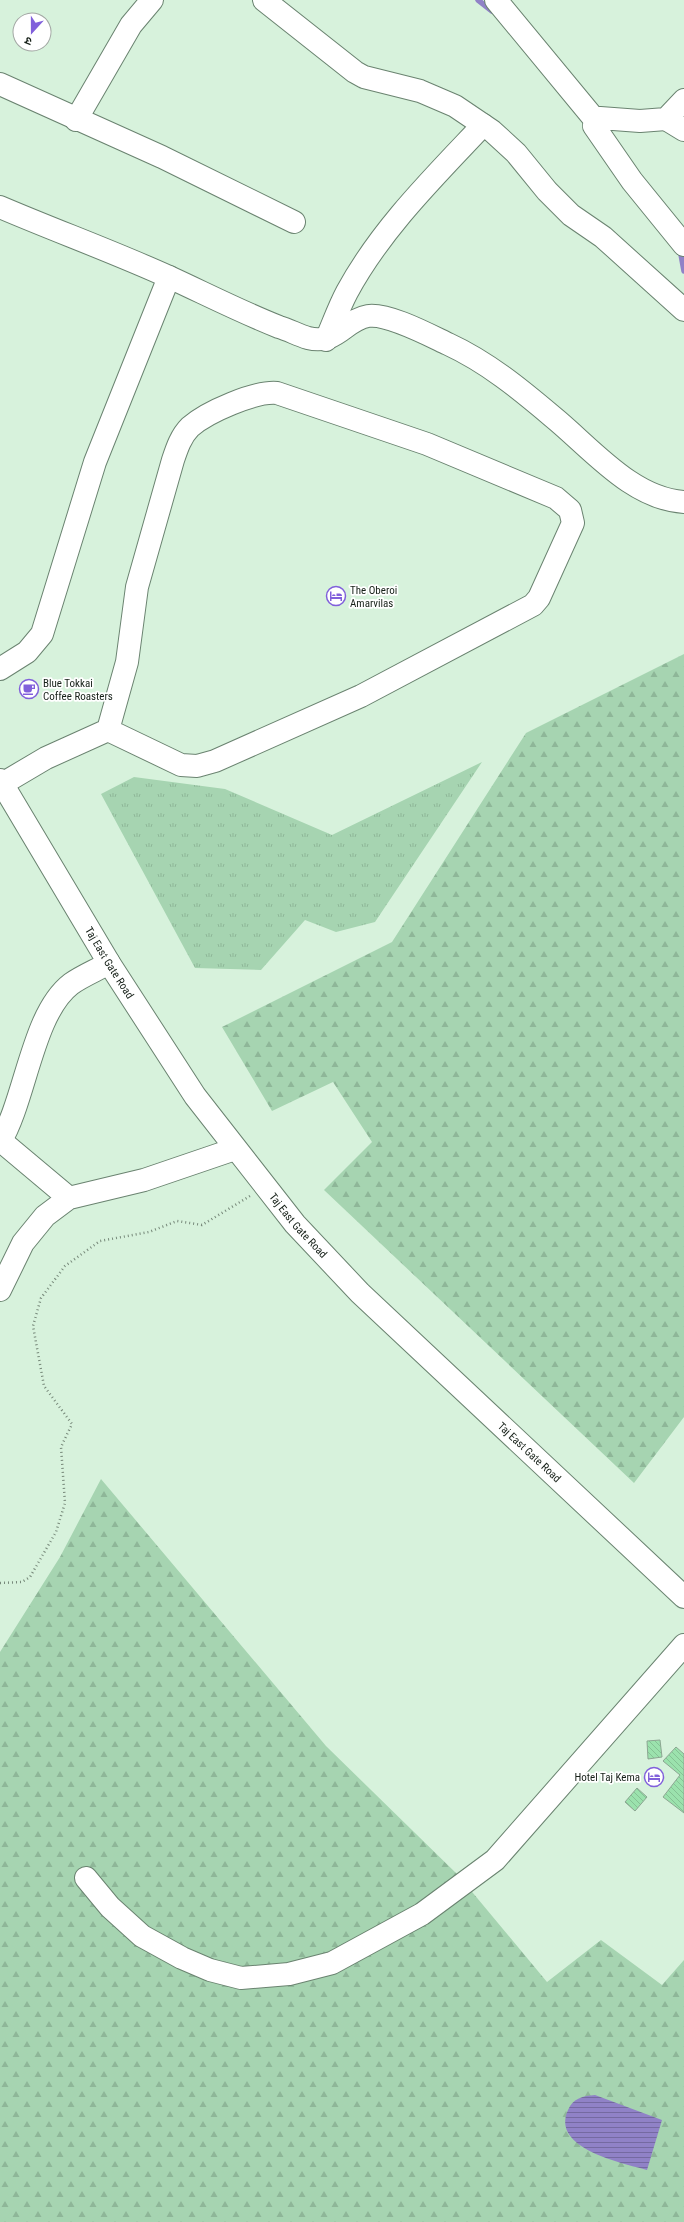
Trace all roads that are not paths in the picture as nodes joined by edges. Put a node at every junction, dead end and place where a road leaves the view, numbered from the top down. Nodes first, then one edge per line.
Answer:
1 (152, 0) edge
2 (264, 0) edge
3 (496, 0) edge
4 (0, 84) edge
5 (684, 100) edge
6 (76, 120) junction
7 (596, 121) junction
8 (675, 124) edge
9 (483, 125) junction
10 (0, 208) edge
11 (294, 222) dead end
12 (684, 245) edge
13 (169, 277) junction
14 (684, 310) edge
15 (326, 340) junction
16 (684, 502) edge
17 (0, 669) edge
18 (108, 730) junction
19 (1, 782) edge
20 (109, 963) junction
21 (0, 1141) edge
22 (235, 1149) junction
23 (69, 1198) junction
24 (0, 1290) edge
25 (684, 1597) edge
26 (684, 1645) edge
27 (86, 1878) dead end

1 - 6 street
2 - 9 street
3 - 7 street
4 - 6 street
5 - 8 street
6 - 11 street
7 - 8 street
7 - 12 street
9 - 14 street
9 - 15 street
10 - 13 street
13 - 15 street
13 - 17 street
15 - 16 street
18 - 18 street
18 - 19 street
19 - 20 street, Taj East Gate Road
20 - 21 street
20 - 22 street, Taj East Gate Road
21 - 23 street
22 - 23 street
22 - 25 street, Taj East Gate Road
23 - 24 street
26 - 27 street

